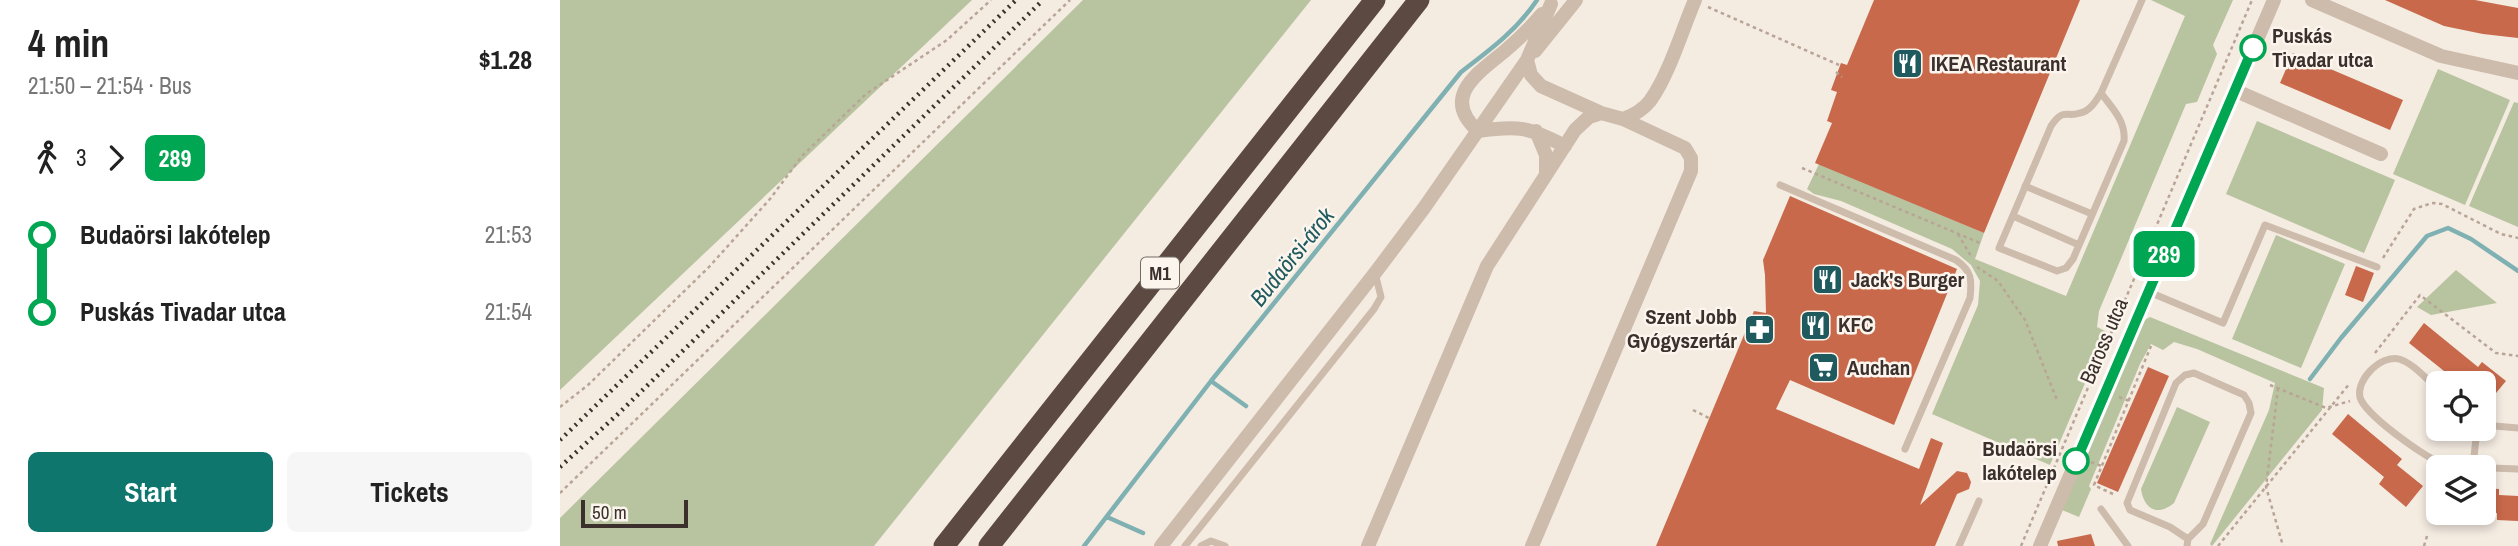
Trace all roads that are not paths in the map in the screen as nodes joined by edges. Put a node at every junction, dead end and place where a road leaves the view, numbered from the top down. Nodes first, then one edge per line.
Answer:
1 (1376, 0) edge
2 (1419, 0) edge
3 (1576, 0) edge
4 (2142, 0) edge
5 (2274, 0) edge
6 (2312, 0) edge
7 (1695, 1) edge
8 (1552, 2) edge
9 (1527, 60) junction
10 (2518, 74) edge
11 (2234, 90) junction
12 (2101, 93) junction
13 (1649, 102) junction
14 (1601, 113) junction
15 (1623, 119) junction
16 (1478, 131) junction
17 (1536, 131) junction
18 (1661, 136) junction
19 (1565, 146) junction
20 (2381, 155) dead end
21 (1546, 174) junction
22 (1780, 185) dead end
23 (2025, 186) junction
24 (2092, 214) junction
25 (2013, 216) junction
26 (2079, 245) junction
27 (2377, 267) road end
28 (1376, 273) junction
29 (2148, 291) junction
30 (2426, 380) edge
31 (2496, 426) edge
32 (2518, 428) edge
33 (1905, 449) dead end
34 (2426, 457) edge
35 (2496, 468) edge
36 (2518, 469) edge
37 (1979, 500) dead end
38 (2101, 509) dead end
39 (2188, 542) edge
40 (944, 546) edge
41 (989, 546) edge
42 (1161, 546) edge
43 (1185, 546) edge
44 (1201, 546) edge
45 (1225, 546) edge
46 (1368, 546) edge
47 (1532, 546) edge
48 (1959, 546) edge
49 (2040, 546) edge
50 (2128, 546) edge

1 - 40 highway, M1
2 - 41 highway, M1
3 - 9 street
4 - 12 lane
5 - 11 street, Baross utca
6 - 10 street
7 - 13 street
8 - 9 street
8 - 16 street
9 - 14 street
9 - 16 street
11 - 20 street
11 - 29 street, Baross utca
12 - 23 lane
12 - 24 lane
13 - 15 street
13 - 18 street
14 - 15 street
14 - 19 street
15 - 18 street
16 - 17 street
16 - 28 street
17 - 19 street
17 - 21 street
18 - 47 street
19 - 21 street
21 - 46 street
22 - 33 lane
23 - 24 lane
23 - 25 lane
24 - 26 lane
25 - 26 lane
25 - 26 lane
27 - 29 lane
28 - 42 street
28 - 43 lane
29 - 49 street, Baross utca
30 - 34 lane
31 - 32 lane
35 - 36 lane
37 - 48 lane
38 - 50 lane
39 - 39 lane
44 - 45 lane

